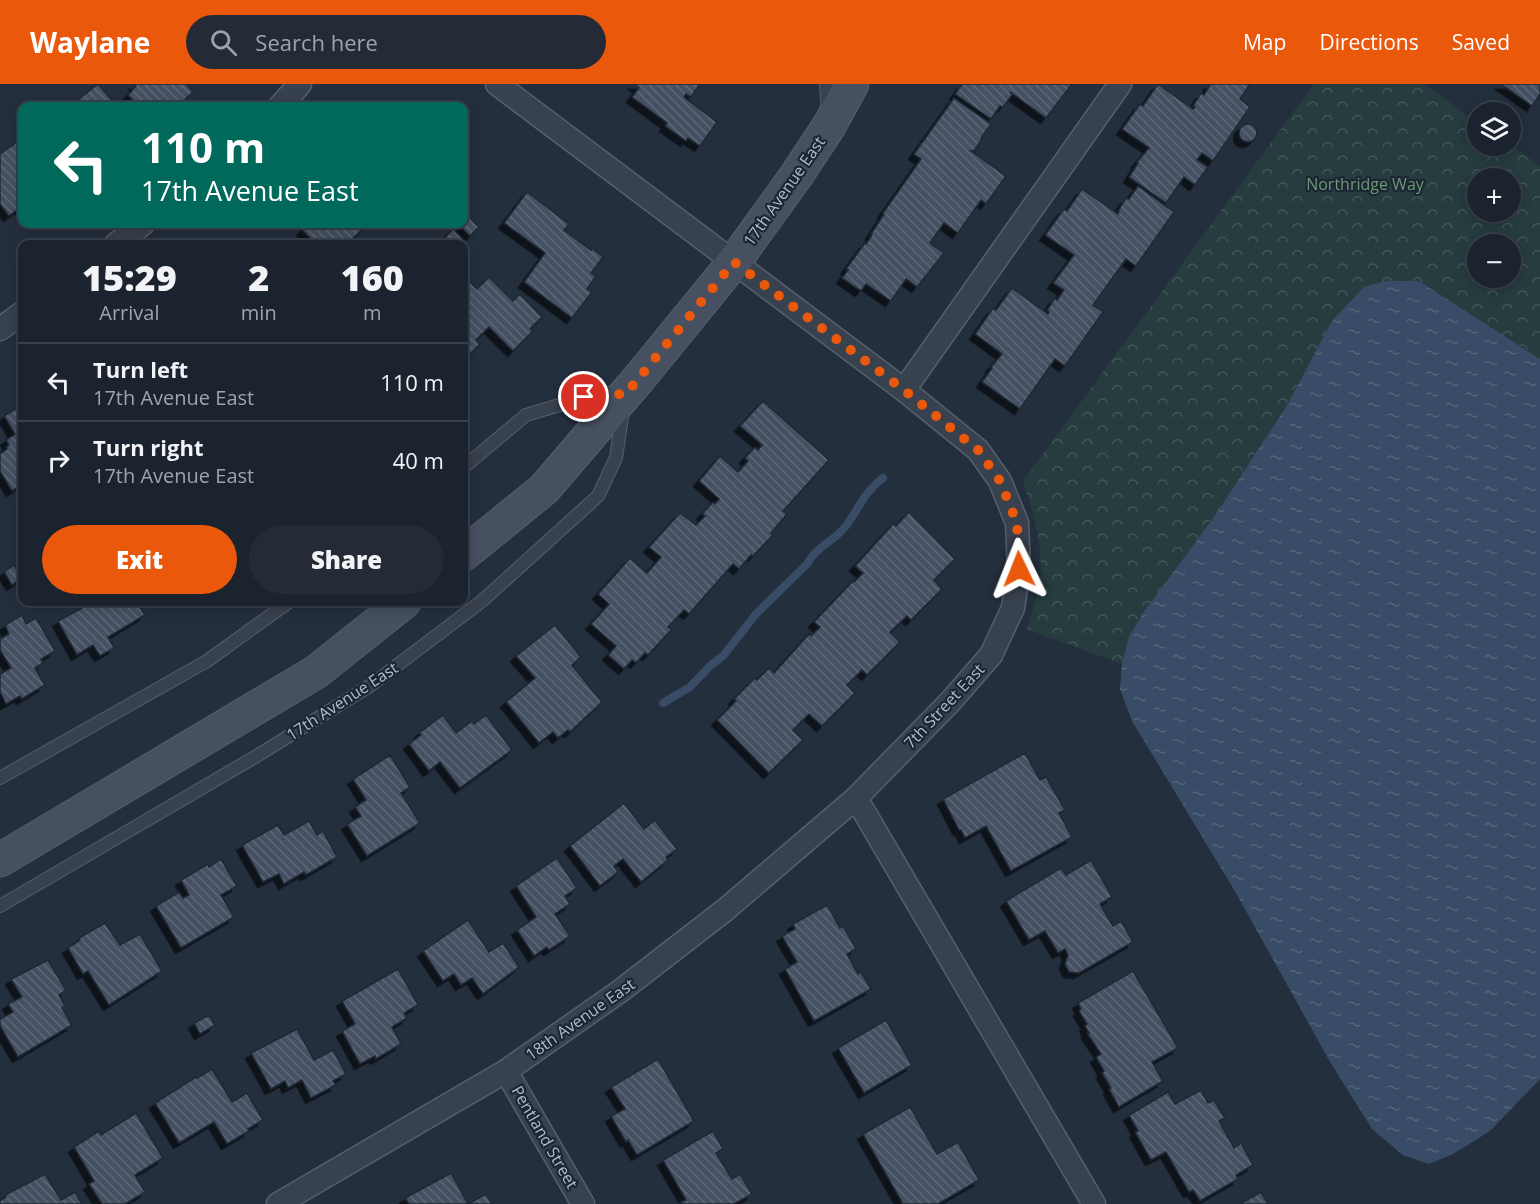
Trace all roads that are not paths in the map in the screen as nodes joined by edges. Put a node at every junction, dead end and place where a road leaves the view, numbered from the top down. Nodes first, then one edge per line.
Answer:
1 (300, 84) edge
2 (497, 84) edge
3 (826, 84) edge
4 (852, 84) edge
5 (1120, 84) edge
6 (284, 102) edge
7 (829, 126) junction
8 (138, 228) edge
9 (121, 240) edge
10 (734, 262) junction
11 (18, 316) edge
12 (0, 329) edge
13 (904, 390) junction
14 (625, 395) junction
15 (468, 464) edge
16 (468, 551) edge
17 (283, 606) edge
18 (399, 606) edge
19 (0, 778) edge
20 (856, 798) junction
21 (0, 860) edge
22 (0, 906) edge
23 (506, 1071) junction
24 (278, 1204) edge
25 (583, 1204) edge
26 (1094, 1204) edge

1 - 6 street
2 - 10 street, 7th Street East
3 - 7 lane, 17th Avenue East
4 - 7 street, 17th Avenue East
5 - 13 street
7 - 10 street, 17th Avenue East
8 - 9 street
10 - 13 street, 7th Street East
10 - 14 street, 17th Avenue East
11 - 12 street
13 - 20 street, 7th Street East
14 - 15 lane
14 - 16 street, 17th Avenue East
14 - 22 lane, 17th Avenue East
17 - 19 lane
18 - 21 street
20 - 23 street, 18th Avenue East
20 - 26 street
23 - 24 street, 18th Avenue East
23 - 25 street, Pentland Street

